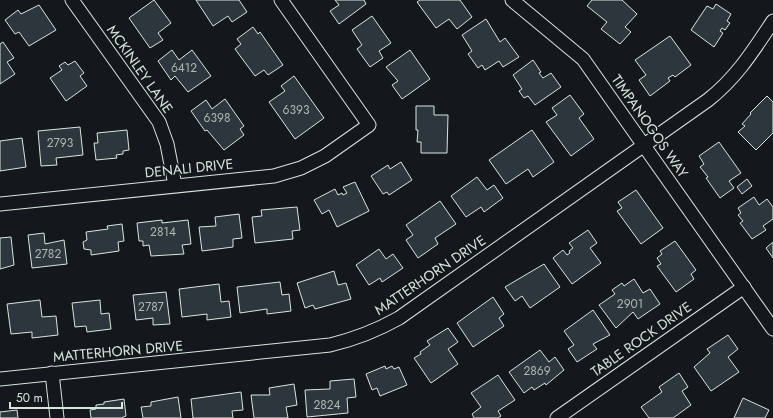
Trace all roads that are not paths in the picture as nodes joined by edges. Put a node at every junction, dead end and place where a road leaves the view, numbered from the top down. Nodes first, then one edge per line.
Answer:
1 (72, 0) edge
2 (281, 0) edge
3 (512, 0) edge
4 (773, 21) edge
5 (644, 145) junction
6 (175, 186) junction
7 (0, 204) edge
8 (744, 287) junction
9 (773, 329) edge
10 (52, 373) junction
11 (0, 379) edge
12 (58, 418) edge
13 (557, 418) edge

1 - 6 street, MCKINLEY LANE
2 - 6 street, DENALI DRIVE
3 - 5 street, TIMPANOGOS WAY
4 - 5 street, MATTERHORN DRIVE
5 - 8 street, TIMPANOGOS WAY
5 - 10 street, MATTERHORN DRIVE
6 - 7 street, DENALI DRIVE
8 - 9 street, TIMPANOGOS WAY
8 - 13 street, TABLE ROCK DRIVE
10 - 11 street, MATTERHORN DRIVE
10 - 12 street

